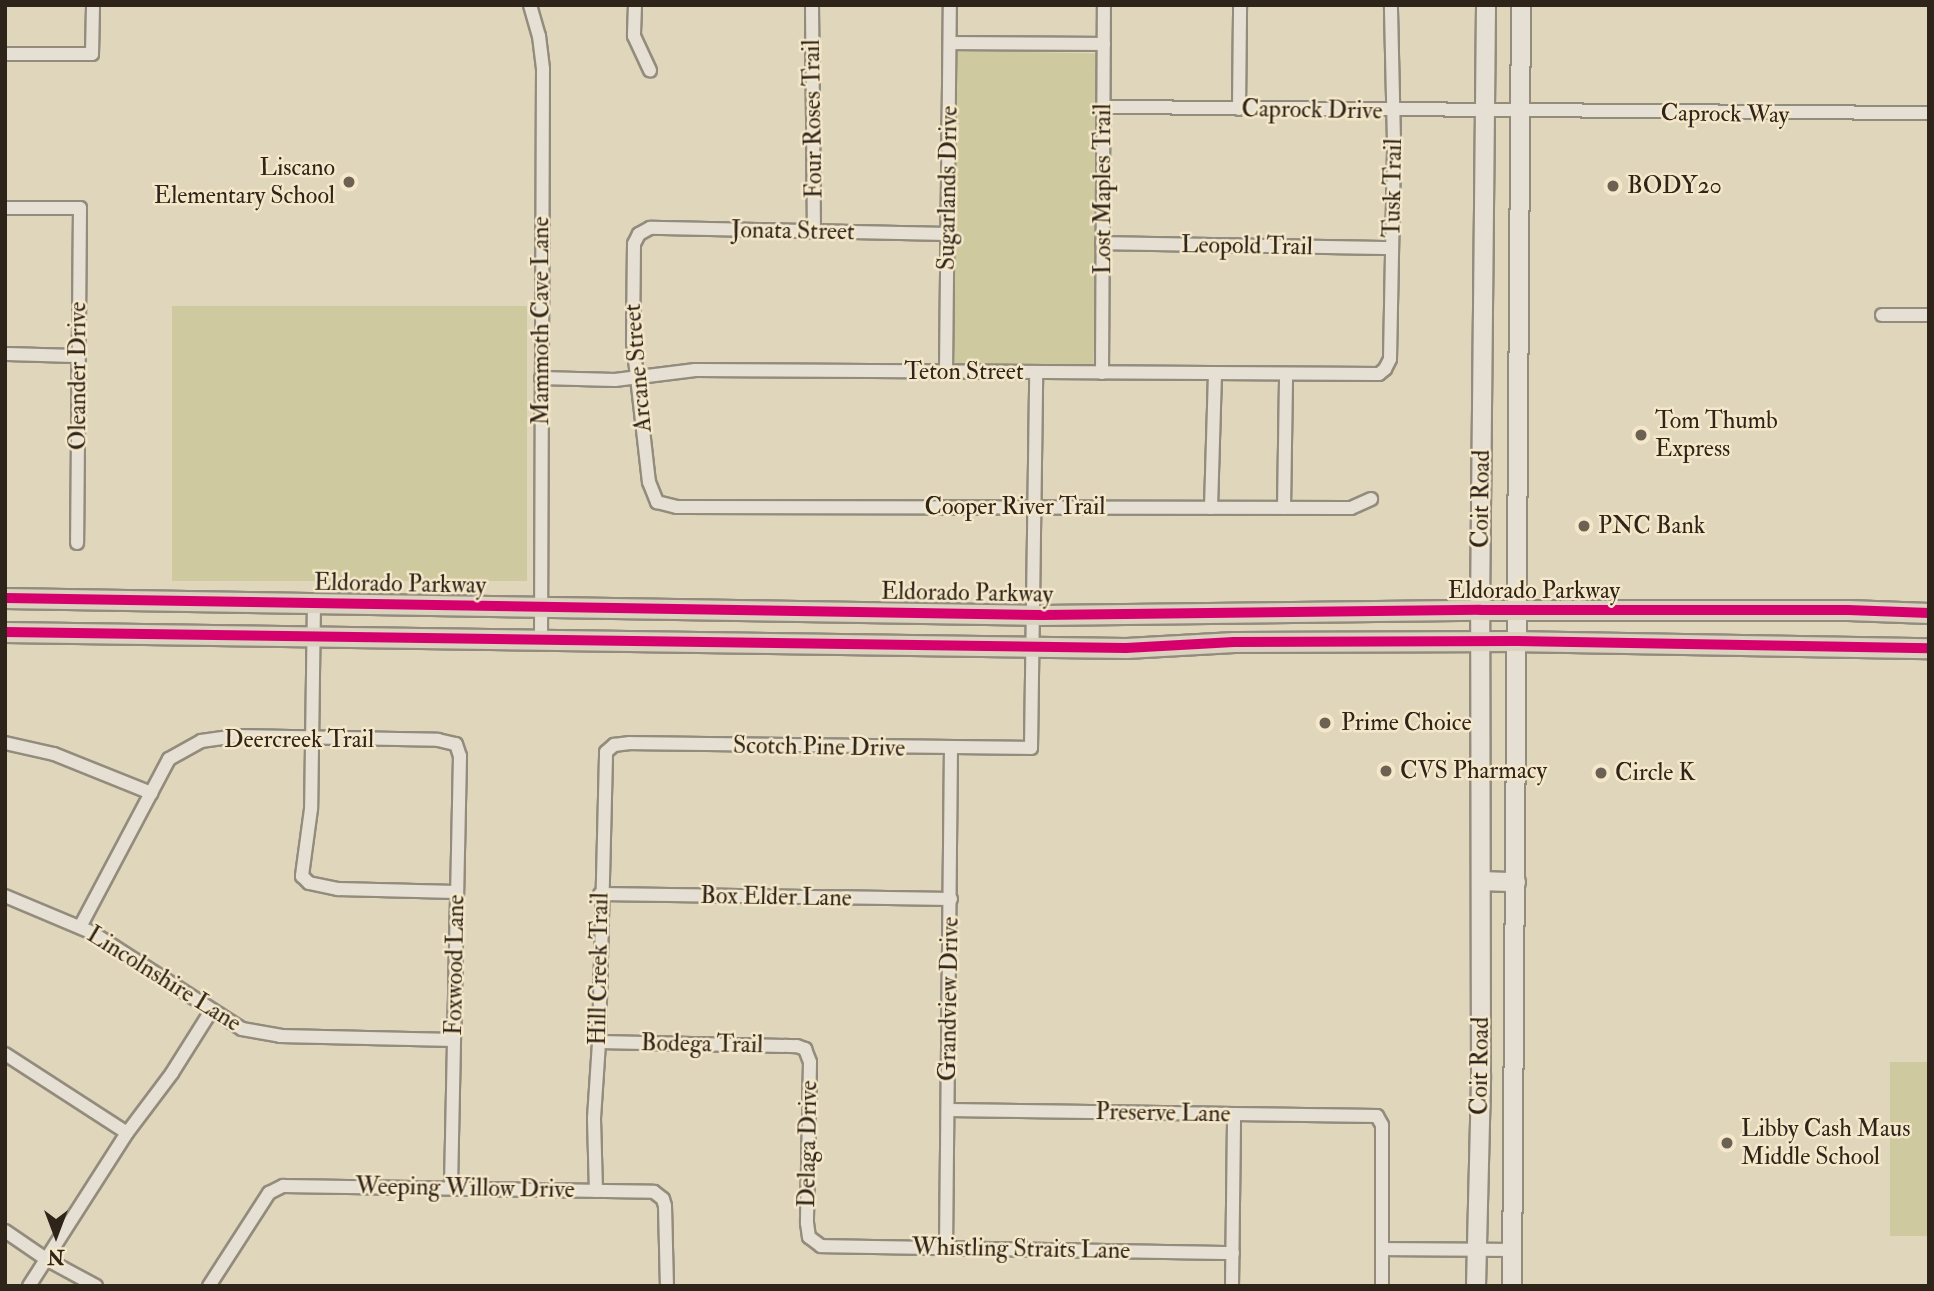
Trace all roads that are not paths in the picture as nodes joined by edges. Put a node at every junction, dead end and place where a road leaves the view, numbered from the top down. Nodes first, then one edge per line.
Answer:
1 (93, 5) edge
2 (530, 5) edge
3 (635, 5) edge
4 (812, 5) edge
5 (950, 5) edge
6 (1104, 5) edge
7 (1240, 5) edge
8 (1391, 5) edge
9 (1486, 5) edge
10 (1521, 5) edge
11 (950, 43) junction
12 (1104, 44) junction
13 (5, 54) edge
14 (650, 71) dead end
15 (1103, 107) junction
16 (1239, 109) junction
17 (1394, 111) junction
18 (1486, 112) junction
19 (1520, 112) junction
20 (1929, 113) edge
21 (5, 208) edge
22 (814, 232) junction
23 (639, 234) joint
24 (948, 234) junction
25 (1102, 243) junction
26 (1392, 248) junction
27 (1882, 315) dead end
28 (1929, 315) edge
29 (5, 354) edge
30 (77, 356) junction
31 (1385, 369) joint
32 (946, 371) junction
33 (1036, 372) junction
34 (1102, 373) junction
35 (1215, 374) junction
36 (1286, 374) junction
37 (637, 377) junction
38 (541, 378) junction
39 (1371, 499) dead end
40 (657, 502) joint
41 (1034, 507) junction
42 (1211, 508) junction
43 (1284, 508) junction
44 (77, 543) dead end
45 (5, 598) edge
46 (314, 603) junction
47 (539, 607) junction
48 (1480, 610) junction
49 (1761, 611) junction
50 (1234, 612) junction
51 (1517, 612) junction
52 (1929, 613) edge
53 (1032, 614) junction
54 (5, 632) edge
55 (314, 634) junction
56 (541, 638) junction
57 (1517, 641) junction
58 (1234, 642) junction
59 (1480, 642) junction
60 (1760, 645) junction
61 (1031, 647) junction
62 (1929, 648) edge
63 (312, 738) junction
64 (5, 743) edge
65 (456, 744) joint
66 (608, 749) joint
67 (951, 749) junction
68 (152, 793) junction
69 (1481, 881) junction
70 (1516, 883) junction
71 (456, 892) junction
72 (600, 894) junction
73 (5, 896) edge
74 (951, 900) junction
75 (80, 927) junction
76 (211, 1011) junction
77 (454, 1040) junction
78 (599, 1042) junction
79 (805, 1049) joint
80 (5, 1054) edge
81 (1481, 1075) junction
82 (1514, 1076) junction
83 (948, 1110) junction
84 (1234, 1114) junction
85 (127, 1133) junction
86 (451, 1187) junction
87 (596, 1191) junction
88 (5, 1231) edge
89 (811, 1240) joint
90 (946, 1249) junction
91 (1382, 1249) junction
92 (1476, 1250) junction
93 (1512, 1250) junction
94 (1233, 1253) junction
95 (46, 1259) junction
96 (29, 1286) edge
97 (96, 1286) edge
98 (209, 1286) edge
99 (667, 1286) edge
100 (1233, 1286) edge
101 (1382, 1286) edge
102 (1476, 1286) edge
103 (1512, 1286) edge

1 - 13 street
2 - 38 street, Mammoth Cave Lane
3 - 14 street
4 - 22 street, Four Roses Trail
5 - 11 street, Sugarlands Drive
6 - 12 street, Lost Maples Trail
7 - 16 street
8 - 17 street, Tusk Trail
9 - 18 main road, Coit Road
10 - 19 main road, Coit Road
11 - 12 street
11 - 24 street, Sugarlands Drive
12 - 15 street, Lost Maples Trail
15 - 16 street, Caprock Drive
15 - 25 street, Lost Maples Trail
16 - 17 street, Caprock Drive
17 - 18 street, Caprock Drive
17 - 26 street, Tusk Trail
18 - 19 street, Caprock Drive
18 - 48 main road, Coit Road
19 - 20 street, Caprock Way
19 - 51 main road, Coit Road
21 - 30 street, Oleander Drive
22 - 23 street, Jonata Street
22 - 24 street, Jonata Street
23 - 37 street, Arcane Street
24 - 32 street, Sugarlands Drive
25 - 26 street, Leopold Trail
25 - 34 street, Lost Maples Trail
26 - 31 street, Tusk Trail
27 - 28 street
29 - 30 street
30 - 44 street, Oleander Drive
31 - 36 street, Teton Street
32 - 33 street, Teton Street
32 - 37 street, Teton Street
33 - 34 street, Teton Street
33 - 41 street
34 - 35 street, Teton Street
35 - 36 street, Teton Street
35 - 42 street
36 - 43 street
37 - 38 street, Teton Street
37 - 40 street, Arcane Street
38 - 47 street, Mammoth Cave Lane
39 - 43 street, Cooper River Trail
40 - 41 street, Cooper River Trail
41 - 42 street, Cooper River Trail
41 - 53 street
42 - 43 street, Cooper River Trail
45 - 46 main road, Eldorado Parkway
46 - 47 main road, Eldorado Parkway
46 - 55 street
47 - 53 main road, Eldorado Parkway
47 - 56 street, Mammoth Cave Lane
48 - 50 main road, Eldorado Parkway
48 - 51 main road, Eldorado Parkway
48 - 59 main road, Coit Road
49 - 51 main road, Eldorado Parkway
49 - 52 main road, Eldorado Parkway
49 - 60 main road
50 - 53 main road, Eldorado Parkway
50 - 58 main road
51 - 57 main road, Coit Road
53 - 61 street
54 - 55 main road, Eldorado Parkway
55 - 56 main road, Eldorado Parkway
55 - 63 street
56 - 61 main road, Eldorado Parkway
57 - 59 main road, Eldorado Parkway
57 - 60 main road, Eldorado Parkway
57 - 70 main road, Coit Road
58 - 59 main road, Eldorado Parkway
58 - 61 main road, Eldorado Parkway
59 - 69 main road, Coit Road
60 - 62 main road, Eldorado Parkway
61 - 67 street, Scotch Pine Drive
63 - 65 street, Deercreek Trail
63 - 68 street, Deercreek Trail
63 - 71 street
64 - 68 street
65 - 71 street, Foxwood Lane
66 - 67 street, Scotch Pine Drive
66 - 72 street, Hill Creek Trail
67 - 74 street, Grandview Drive
68 - 75 street, Deercreek Trail
69 - 70 main road
69 - 81 main road, Coit Road
70 - 82 main road, Coit Road
71 - 77 street, Foxwood Lane
72 - 74 street, Box Elder Lane
72 - 78 street, Hill Creek Trail
73 - 75 street, Lincolnshire Lane
74 - 83 street, Grandview Drive
75 - 76 street, Lincolnshire Lane
76 - 77 street, Lincolnshire Lane
76 - 85 street
77 - 86 street, Foxwood Lane
78 - 79 street, Bodega Trail
78 - 87 street, Hill Creek Trail
79 - 89 street, Delaga Drive
80 - 85 street
81 - 82 main road
81 - 92 main road, Coit Road
82 - 93 main road, Coit Road
83 - 84 street, Preserve Lane
83 - 90 street, Grandview Drive
84 - 91 street, Preserve Lane
84 - 94 street
85 - 95 street
86 - 87 street, Weeping Willow Drive
86 - 98 street, Weeping Willow Drive
87 - 99 street, Weeping Willow Drive
88 - 95 street
89 - 90 street, Whistling Straits Lane
90 - 94 street, Whistling Straits Lane
91 - 92 street
91 - 101 street
92 - 93 street
92 - 102 main road, Coit Road
93 - 103 main road, Coit Road
94 - 100 street
95 - 96 street
95 - 97 street

